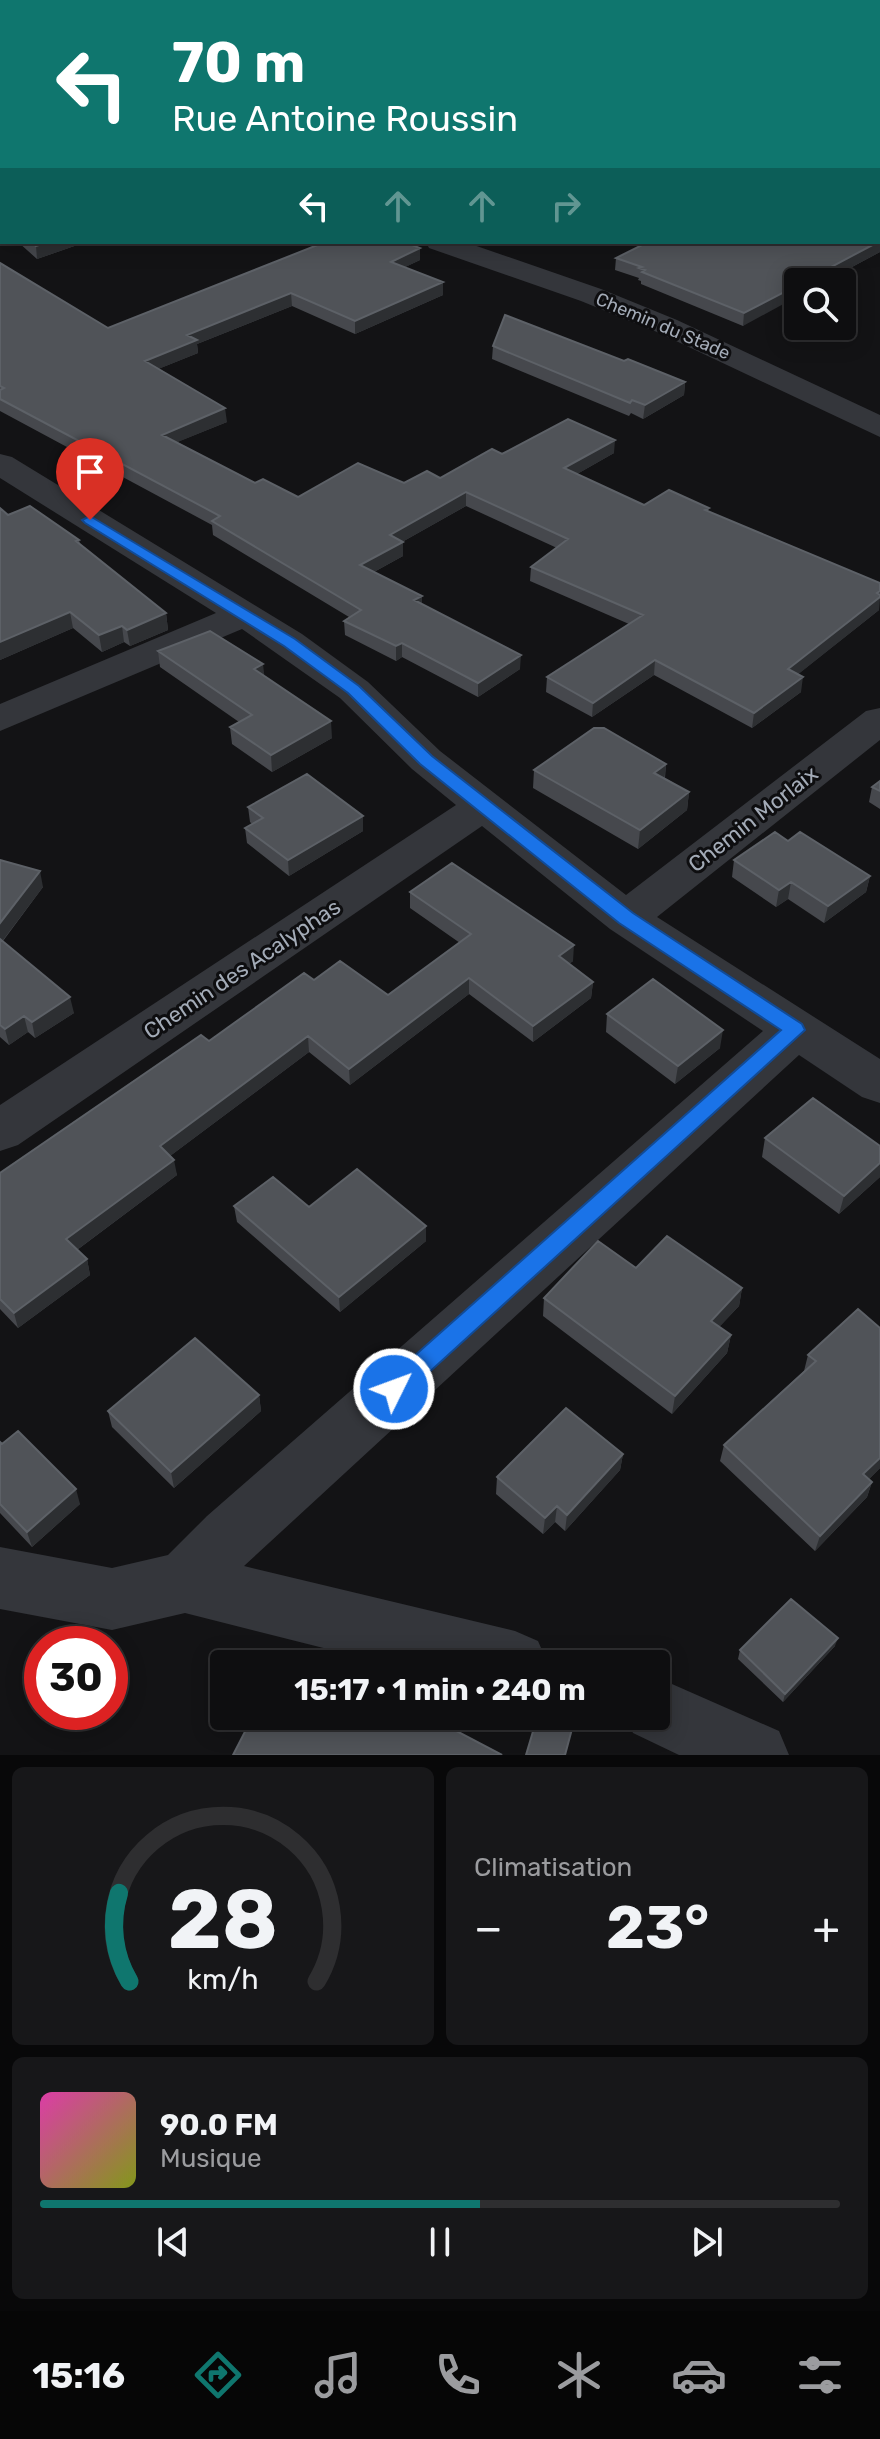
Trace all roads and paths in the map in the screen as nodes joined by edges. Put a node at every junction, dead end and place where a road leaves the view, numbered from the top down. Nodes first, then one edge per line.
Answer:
1 (445, 244) edge
2 (880, 427) edge
3 (0, 464) edge
4 (39, 489) junction
5 (0, 503) edge
6 (243, 615) junction
7 (0, 719) edge
8 (880, 720) edge
9 (483, 806) junction
10 (626, 918) junction
11 (795, 1030) junction
12 (880, 1084) edge
13 (0, 1131) edge
14 (0, 1578) edge
15 (185, 1582) junction
16 (459, 1650) edge
17 (670, 1716) edge
18 (755, 1755) edge

1 - 2 street, Chemin du Stade
3 - 4 street
4 - 5 street
4 - 6 street
6 - 7 street
6 - 9 street
8 - 10 street, Chemin Morlaix
9 - 10 street
9 - 13 street, Chemin des Acalyphas
10 - 11 street
11 - 12 street
11 - 15 street
14 - 15 street
15 - 16 street
17 - 18 street

